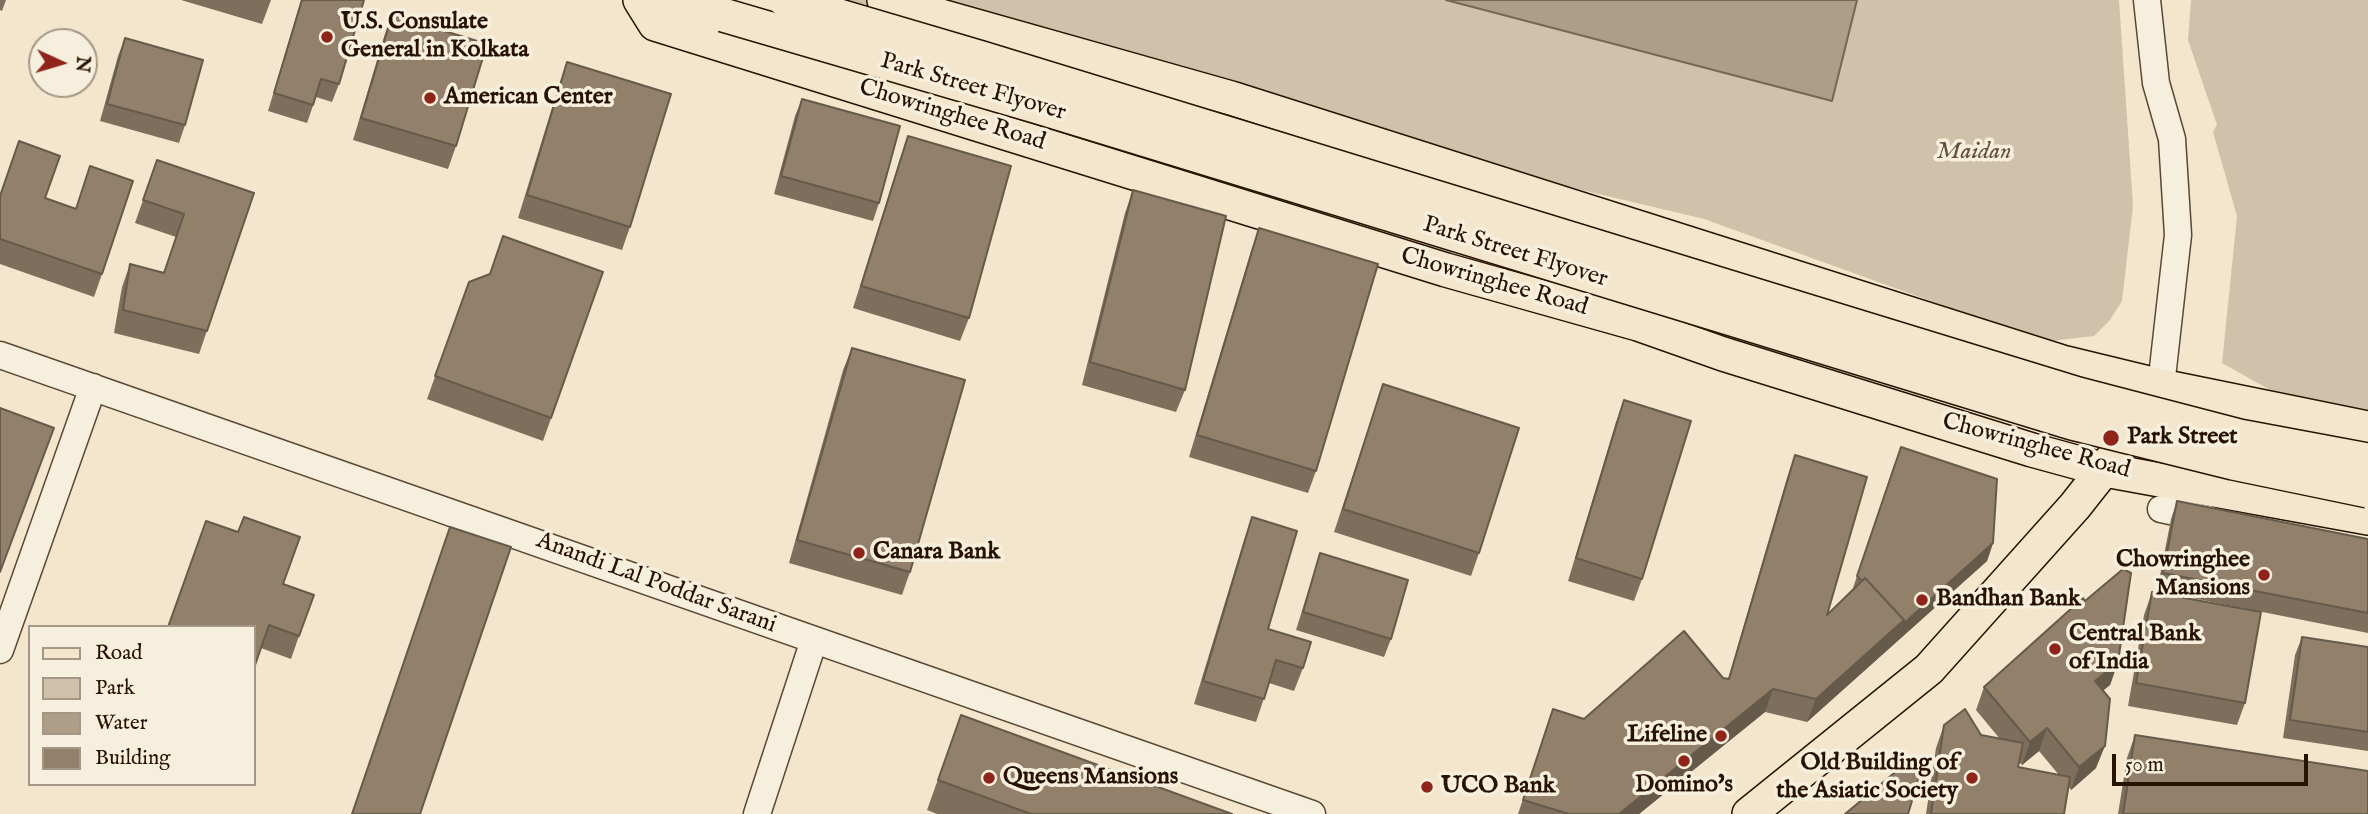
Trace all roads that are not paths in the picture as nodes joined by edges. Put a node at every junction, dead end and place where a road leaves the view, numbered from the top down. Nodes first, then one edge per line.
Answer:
1 (639, 0) edge
2 (667, 0) edge
3 (785, 0) edge
4 (884, 0) edge
5 (2147, 0) edge
6 (1481, 177) junction
7 (1446, 270) junction
8 (0, 355) edge
9 (2161, 386) junction
10 (93, 387) junction
11 (2368, 428) edge
12 (2368, 460) edge
13 (2105, 470) junction
14 (2368, 491) edge
15 (2161, 509) dead end
16 (2368, 518) edge
17 (2238, 525) edge
18 (814, 640) junction
19 (0, 650) edge
20 (757, 814) edge
21 (1312, 814) edge
22 (1749, 814) edge

1 - 7 main road, Chowringhee Road
2 - 14 main road, Park Street Flyover, bridge
3 - 12 main road, Park Street Flyover, bridge
4 - 6 main road
5 - 9 street
6 - 7 main road
6 - 9 main road
7 - 13 main road, Chowringhee Road
8 - 10 street, Anandi Lal Poddar Sarani
9 - 11 main road
9 - 13 main road
10 - 18 street, Anandi Lal Poddar Sarani
10 - 19 street
13 - 16 main road, Chowringhee Road
13 - 22 main road
15 - 17 street
18 - 20 street
18 - 21 street, Anandi Lal Poddar Sarani

